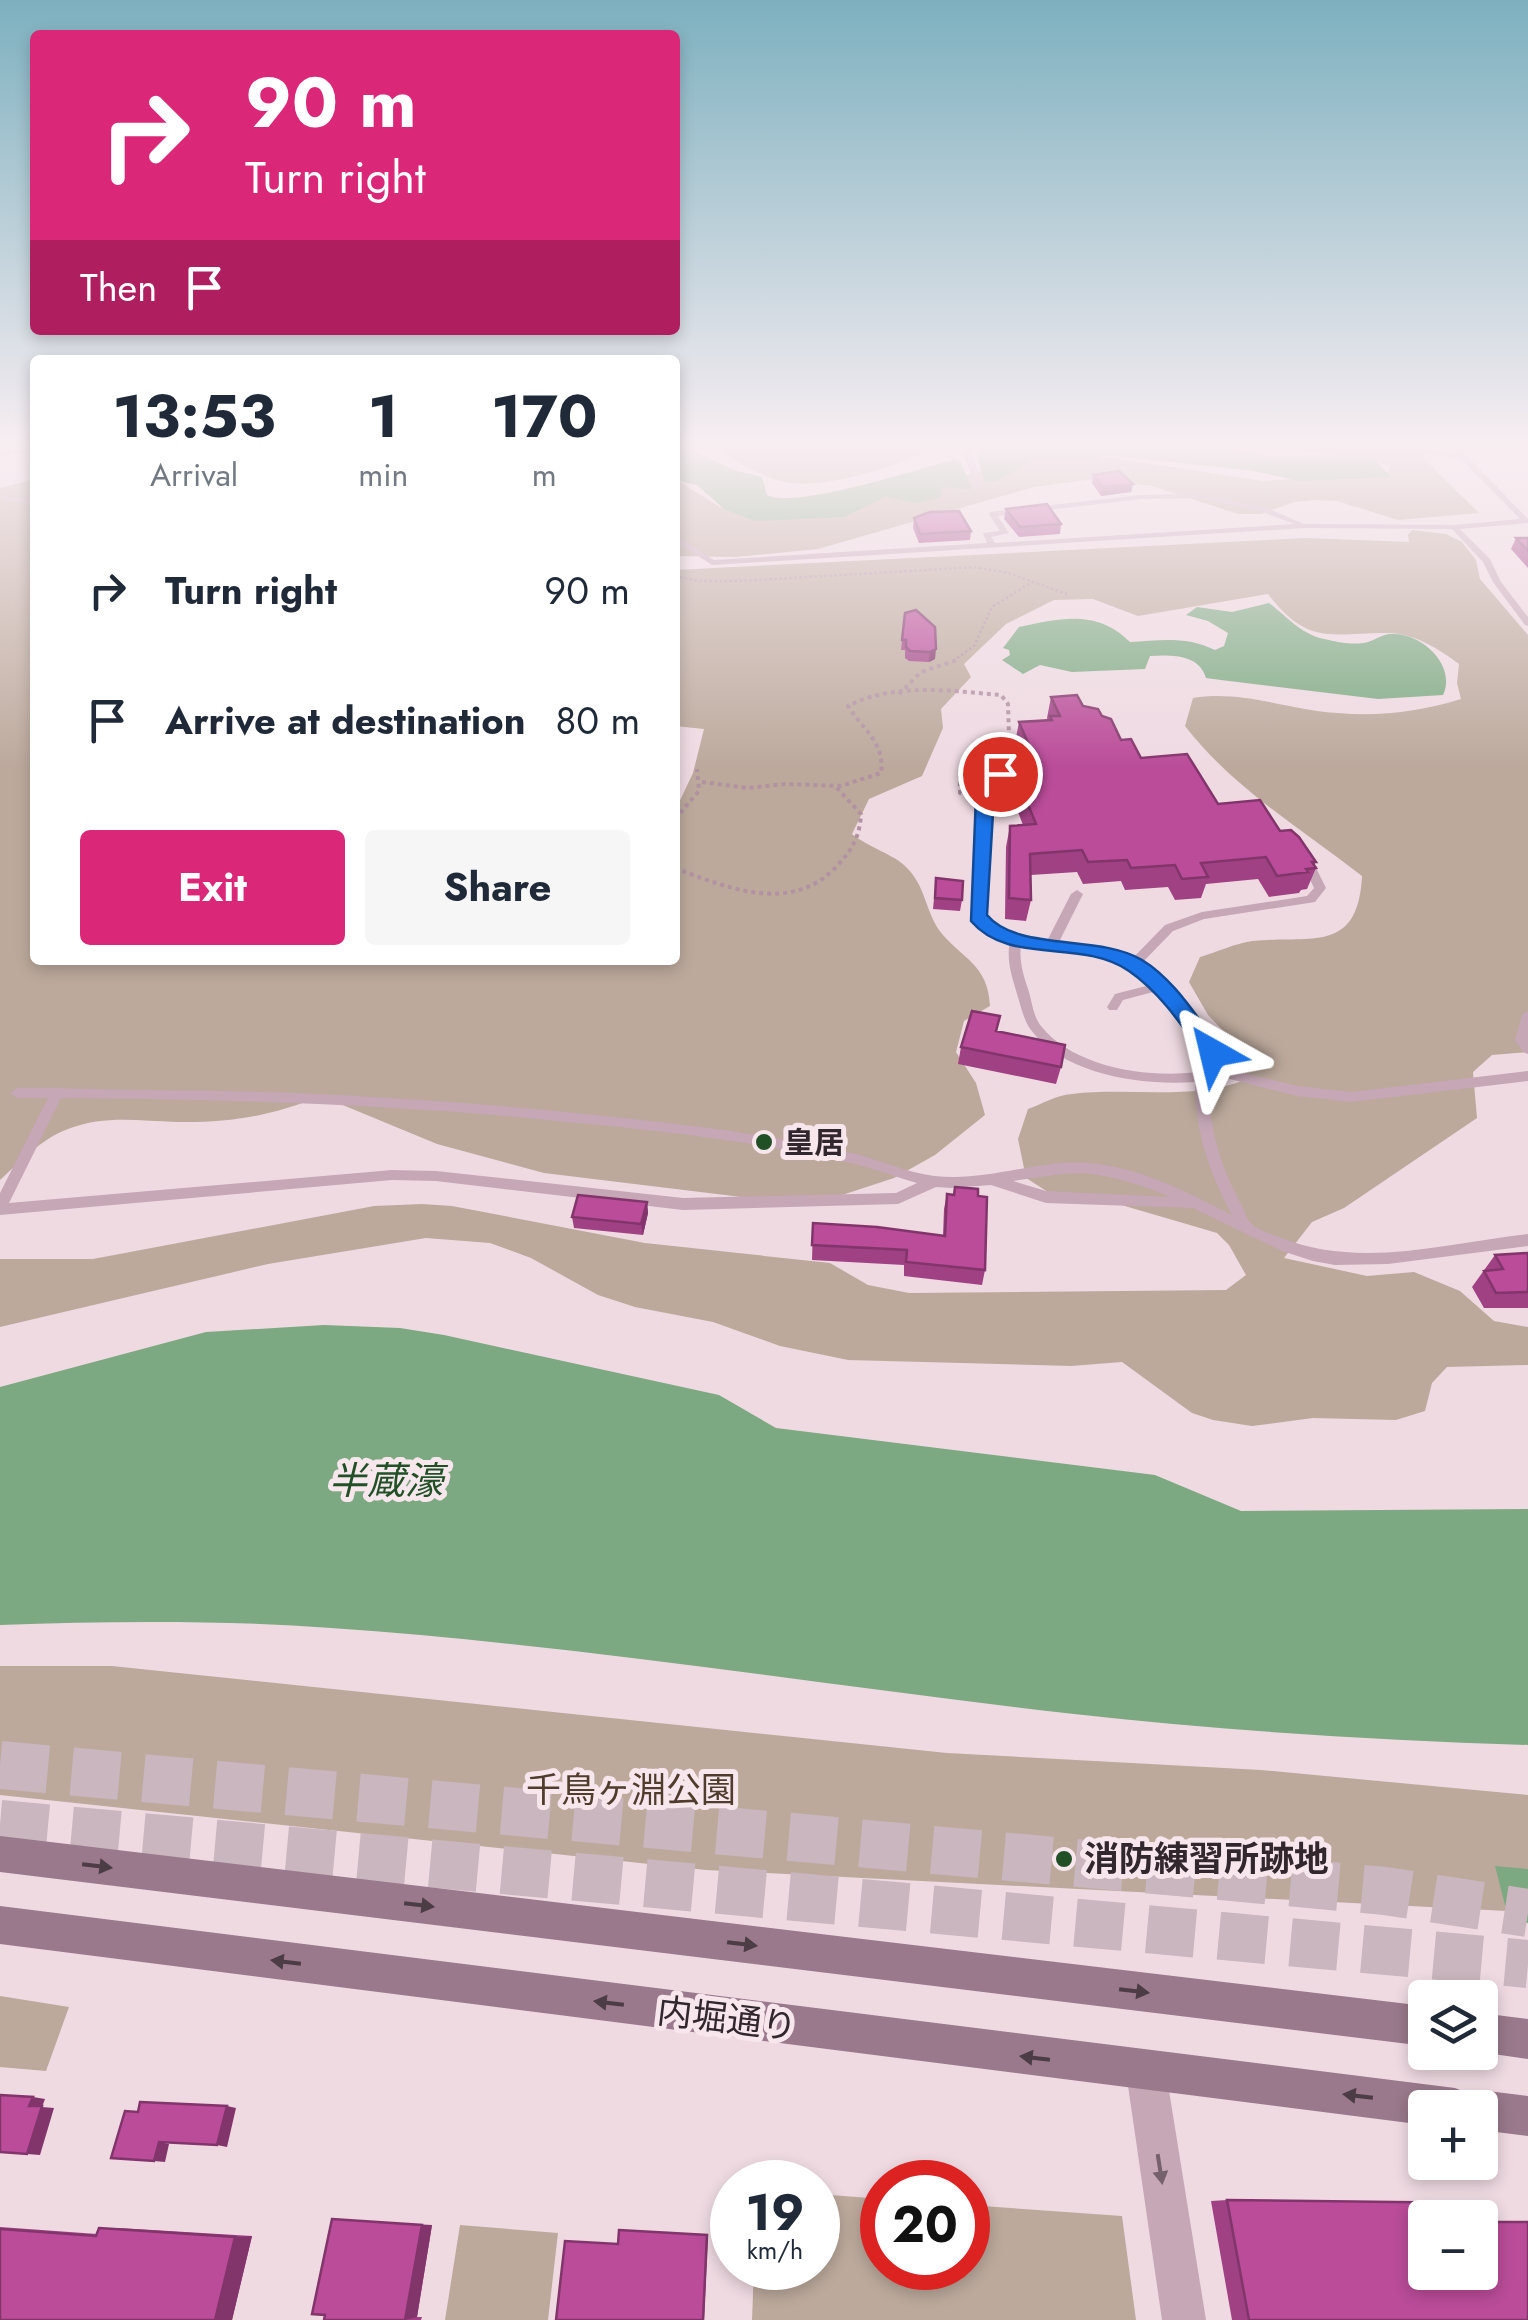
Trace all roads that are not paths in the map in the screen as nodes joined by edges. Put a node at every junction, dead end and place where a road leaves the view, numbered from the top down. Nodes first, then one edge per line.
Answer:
1 (695, 551) edge
2 (922, 551) edge
3 (1478, 551) edge
4 (1528, 623) edge
5 (1000, 774) dead end
6 (1309, 864) edge
7 (1077, 894) dead end
8 (998, 915) dead end
9 (998, 934) junction
10 (1016, 940) junction
11 (1051, 944) junction
12 (1134, 964) junction
13 (1160, 986) junction
14 (1113, 1007) dead end
15 (1528, 1015) edge
16 (1528, 1049) edge
17 (1222, 1072) junction
18 (1528, 1076) edge
19 (1201, 1079) junction
20 (17, 1093) dead end
21 (57, 1093) junction
22 (989, 1179) junction
23 (933, 1182) junction
24 (1199, 1205) junction
25 (0, 1208) edge
26 (1245, 1226) junction
27 (1528, 1240) edge
28 (0, 1854) edge
29 (0, 1926) edge
30 (1408, 2024) edge
31 (1498, 2035) edge
32 (1528, 2039) edge
33 (1146, 2072) junction
34 (1408, 2103) edge
35 (1498, 2112) edge
36 (1528, 2116) edge
37 (1184, 2320) edge

1 - 2 lane
3 - 4 lane
5 - 9 lane
6 - 12 lane
7 - 11 lane
8 - 9 lane
9 - 10 lane
10 - 11 lane
10 - 19 lane
11 - 12 lane
12 - 13 lane
13 - 14 lane
13 - 17 lane
15 - 16 lane
17 - 18 lane
17 - 19 lane
19 - 26 lane
20 - 21 lane
21 - 23 lane
21 - 25 lane
22 - 23 lane
22 - 24 lane
22 - 24 lane
23 - 25 lane
24 - 26 lane
26 - 27 lane
28 -> 30 main road
33 -> 29 main road, 内堀通り
31 - 32 main road
34 -> 33 main road, 内堀通り
33 -> 37 street
35 - 36 main road

